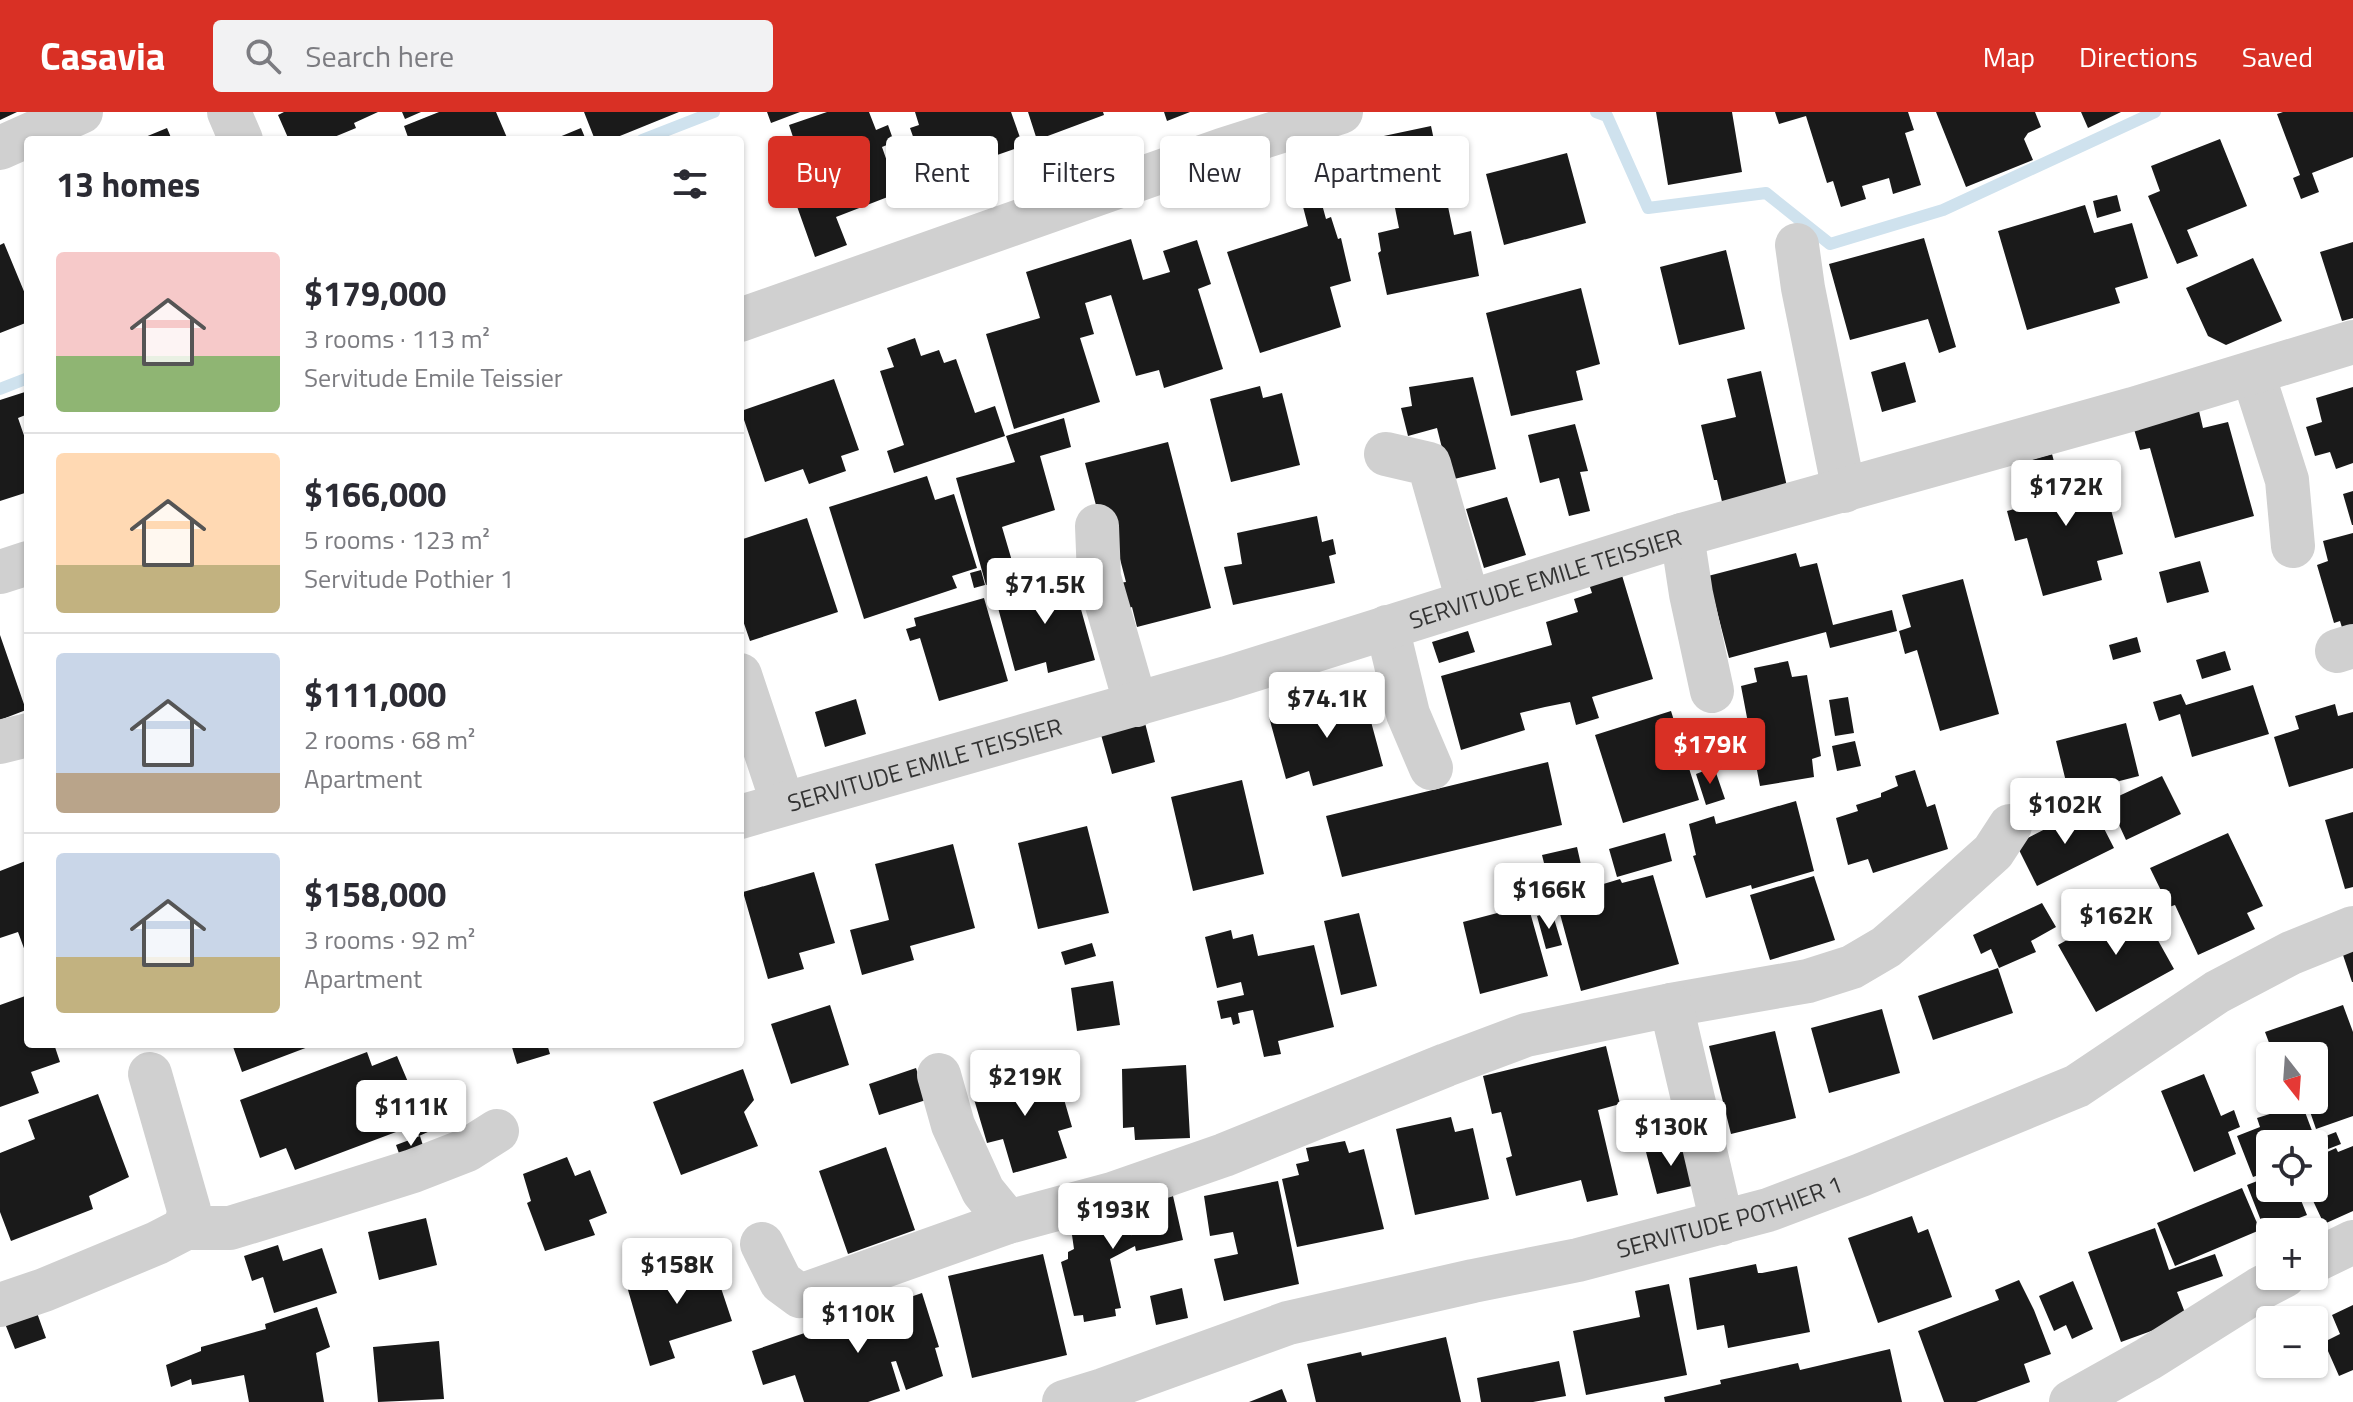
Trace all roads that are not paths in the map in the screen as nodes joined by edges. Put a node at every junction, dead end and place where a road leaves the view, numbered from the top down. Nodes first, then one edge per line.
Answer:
1 (81, 112) edge
2 (229, 112) edge
3 (1341, 112) edge
4 (27, 136) edge
5 (239, 136) edge
6 (24, 137) edge
7 (0, 148) edge
8 (1797, 245) dead end
9 (744, 319) edge
10 (2353, 342) edge
11 (2253, 374) junction
12 (1386, 454) dead end
13 (1844, 491) junction
14 (2299, 520) dead end
15 (1097, 526) dead end
16 (1682, 535) junction
17 (24, 564) edge
18 (0, 572) edge
19 (1468, 601) junction
20 (1387, 627) junction
21 (744, 687) edge
22 (1712, 691) dead end
23 (1136, 705) junction
24 (24, 736) edge
25 (0, 742) edge
26 (1431, 768) dead end
27 (783, 804) junction
28 (744, 816) edge
29 (2010, 826) dead end
30 (2353, 928) edge
31 (1671, 1005) junction
32 (150, 1074) dead end
33 (939, 1075) dead end
34 (497, 1131) dead end
35 (1008, 1222) junction
36 (1722, 1223) junction
37 (186, 1228) junction
38 (2353, 1242) edge
39 (762, 1244) dead end
40 (2328, 1254) edge
41 (2258, 1290) edge
42 (0, 1305) edge
43 (1064, 1402) edge
44 (2071, 1402) edge

1 - 4 street
2 - 5 street
3 - 9 street
6 - 7 street
8 - 13 street
10 - 11 street, SERVITUDE EMILE TEISSIER
11 - 13 street, SERVITUDE EMILE TEISSIER
11 - 14 street
12 - 19 street
13 - 16 street, SERVITUDE EMILE TEISSIER
15 - 23 street
16 - 19 street, SERVITUDE EMILE TEISSIER
16 - 22 street
17 - 18 street
19 - 20 street, SERVITUDE EMILE TEISSIER
20 - 23 street, SERVITUDE EMILE TEISSIER
20 - 26 street
21 - 27 street
23 - 27 street, SERVITUDE EMILE TEISSIER
24 - 25 street
27 - 28 street, SERVITUDE EMILE TEISSIER
29 - 31 street
30 - 36 street, SERVITUDE POTHIER 1
31 - 35 street
31 - 36 street
32 - 37 street
33 - 35 street
34 - 37 street
35 - 39 street
36 - 43 street, SERVITUDE POTHIER 1
37 - 42 street
38 - 40 street
41 - 44 street

